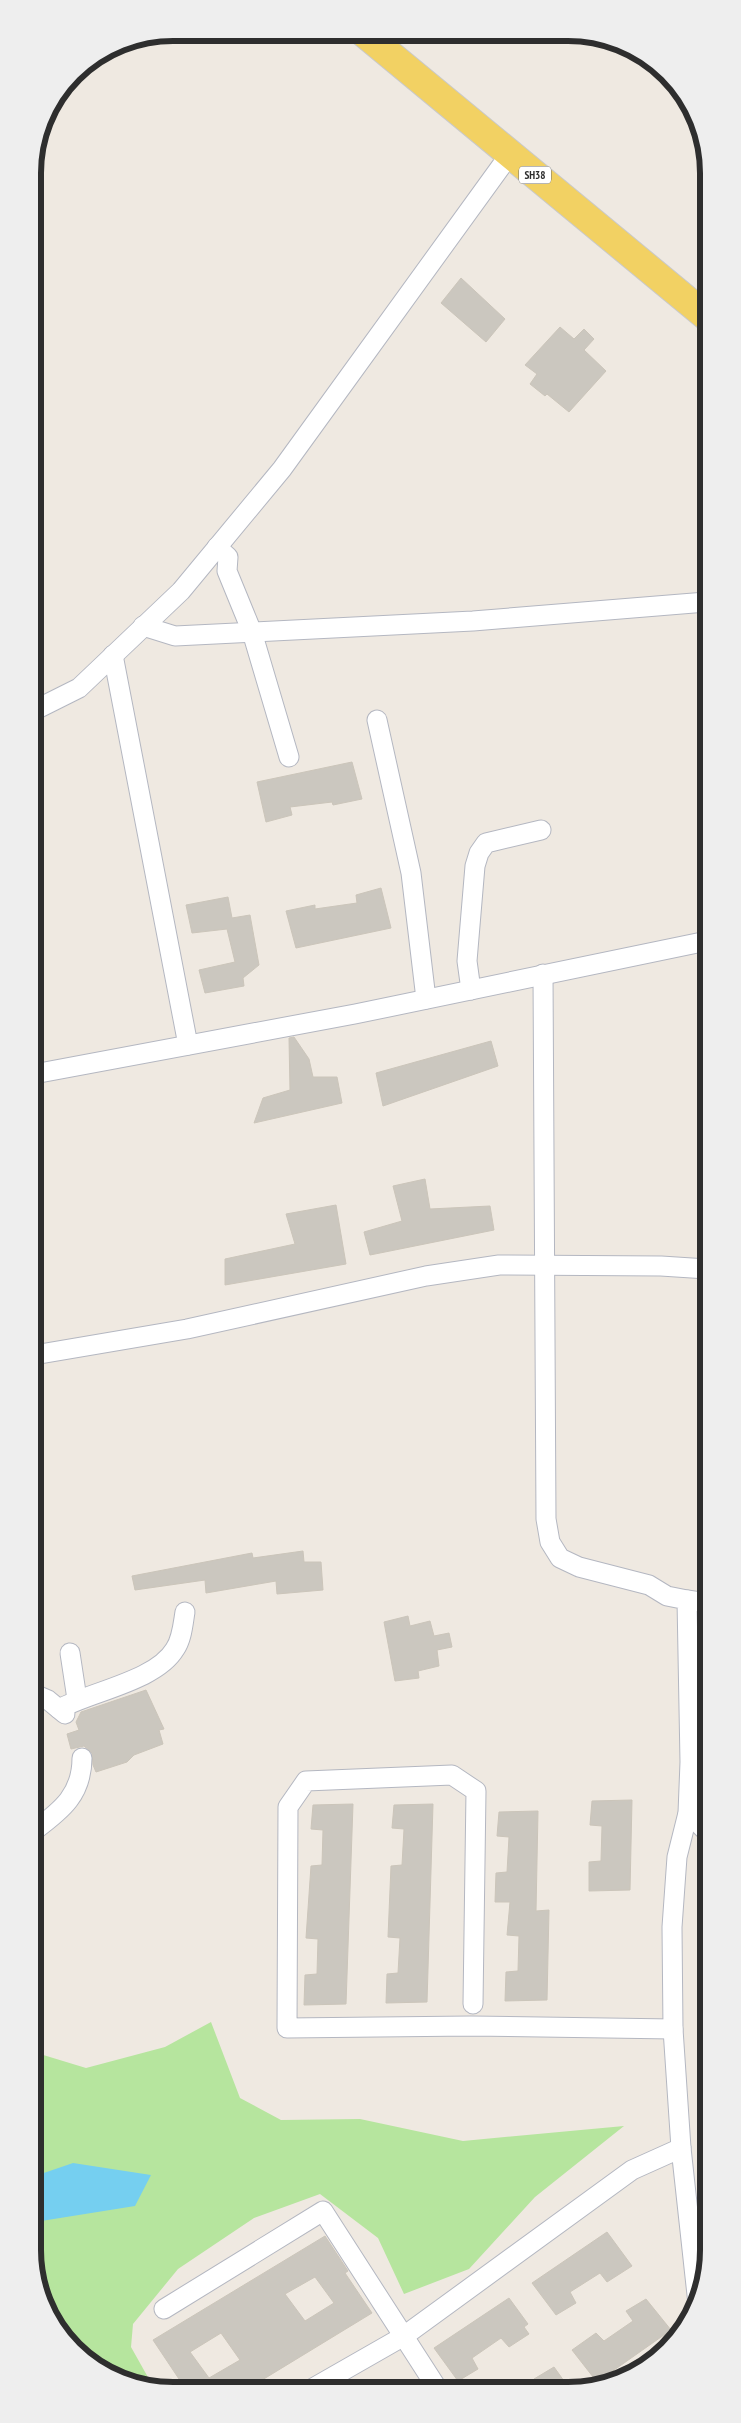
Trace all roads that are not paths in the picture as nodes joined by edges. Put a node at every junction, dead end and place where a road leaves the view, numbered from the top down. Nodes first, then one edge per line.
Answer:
1 (374, 41) edge
2 (510, 154) junction
3 (700, 311) edge
4 (217, 547) junction
5 (700, 603) edge
6 (144, 626) junction
7 (252, 632) junction
8 (113, 655) junction
9 (42, 707) edge
10 (377, 720) dead end
11 (289, 757) dead end
12 (540, 830) dead end
13 (700, 942) edge
14 (542, 974) junction
15 (471, 990) junction
16 (426, 999) junction
17 (188, 1045) junction
18 (42, 1073) edge
19 (545, 1266) junction
20 (699, 1269) edge
21 (41, 1353) edge
22 (687, 1600) junction
23 (699, 1602) edge
24 (185, 1612) dead end
25 (70, 1653) dead end
26 (41, 1698) edge
27 (77, 1699) junction
28 (82, 1758) dead end
29 (688, 1813) junction
30 (699, 1824) edge
31 (41, 1825) edge
32 (473, 2004) dead end
33 (673, 2029) junction
34 (681, 2148) junction
35 (696, 2282) edge
36 (164, 2309) dead end
37 (404, 2336) junction
38 (324, 2382) edge
39 (432, 2382) edge

1 - 2 main road, SH38
2 - 3 main road, SH38
2 - 4 street
4 - 6 street
4 - 7 street
5 - 7 street
6 - 7 street
6 - 8 street
7 - 11 street
8 - 9 street
8 - 17 street
10 - 16 street
12 - 15 street
13 - 14 street
14 - 15 street
14 - 19 street
15 - 16 street
16 - 17 street
17 - 18 street
19 - 20 street
19 - 21 street
19 - 22 street
22 - 23 street
22 - 29 street
24 - 27 street
25 - 27 street
26 - 27 street
28 - 31 street
29 - 30 street
29 - 33 street
32 - 33 street
33 - 34 street
34 - 35 street
34 - 37 street
36 - 37 street
37 - 38 street
37 - 39 street

